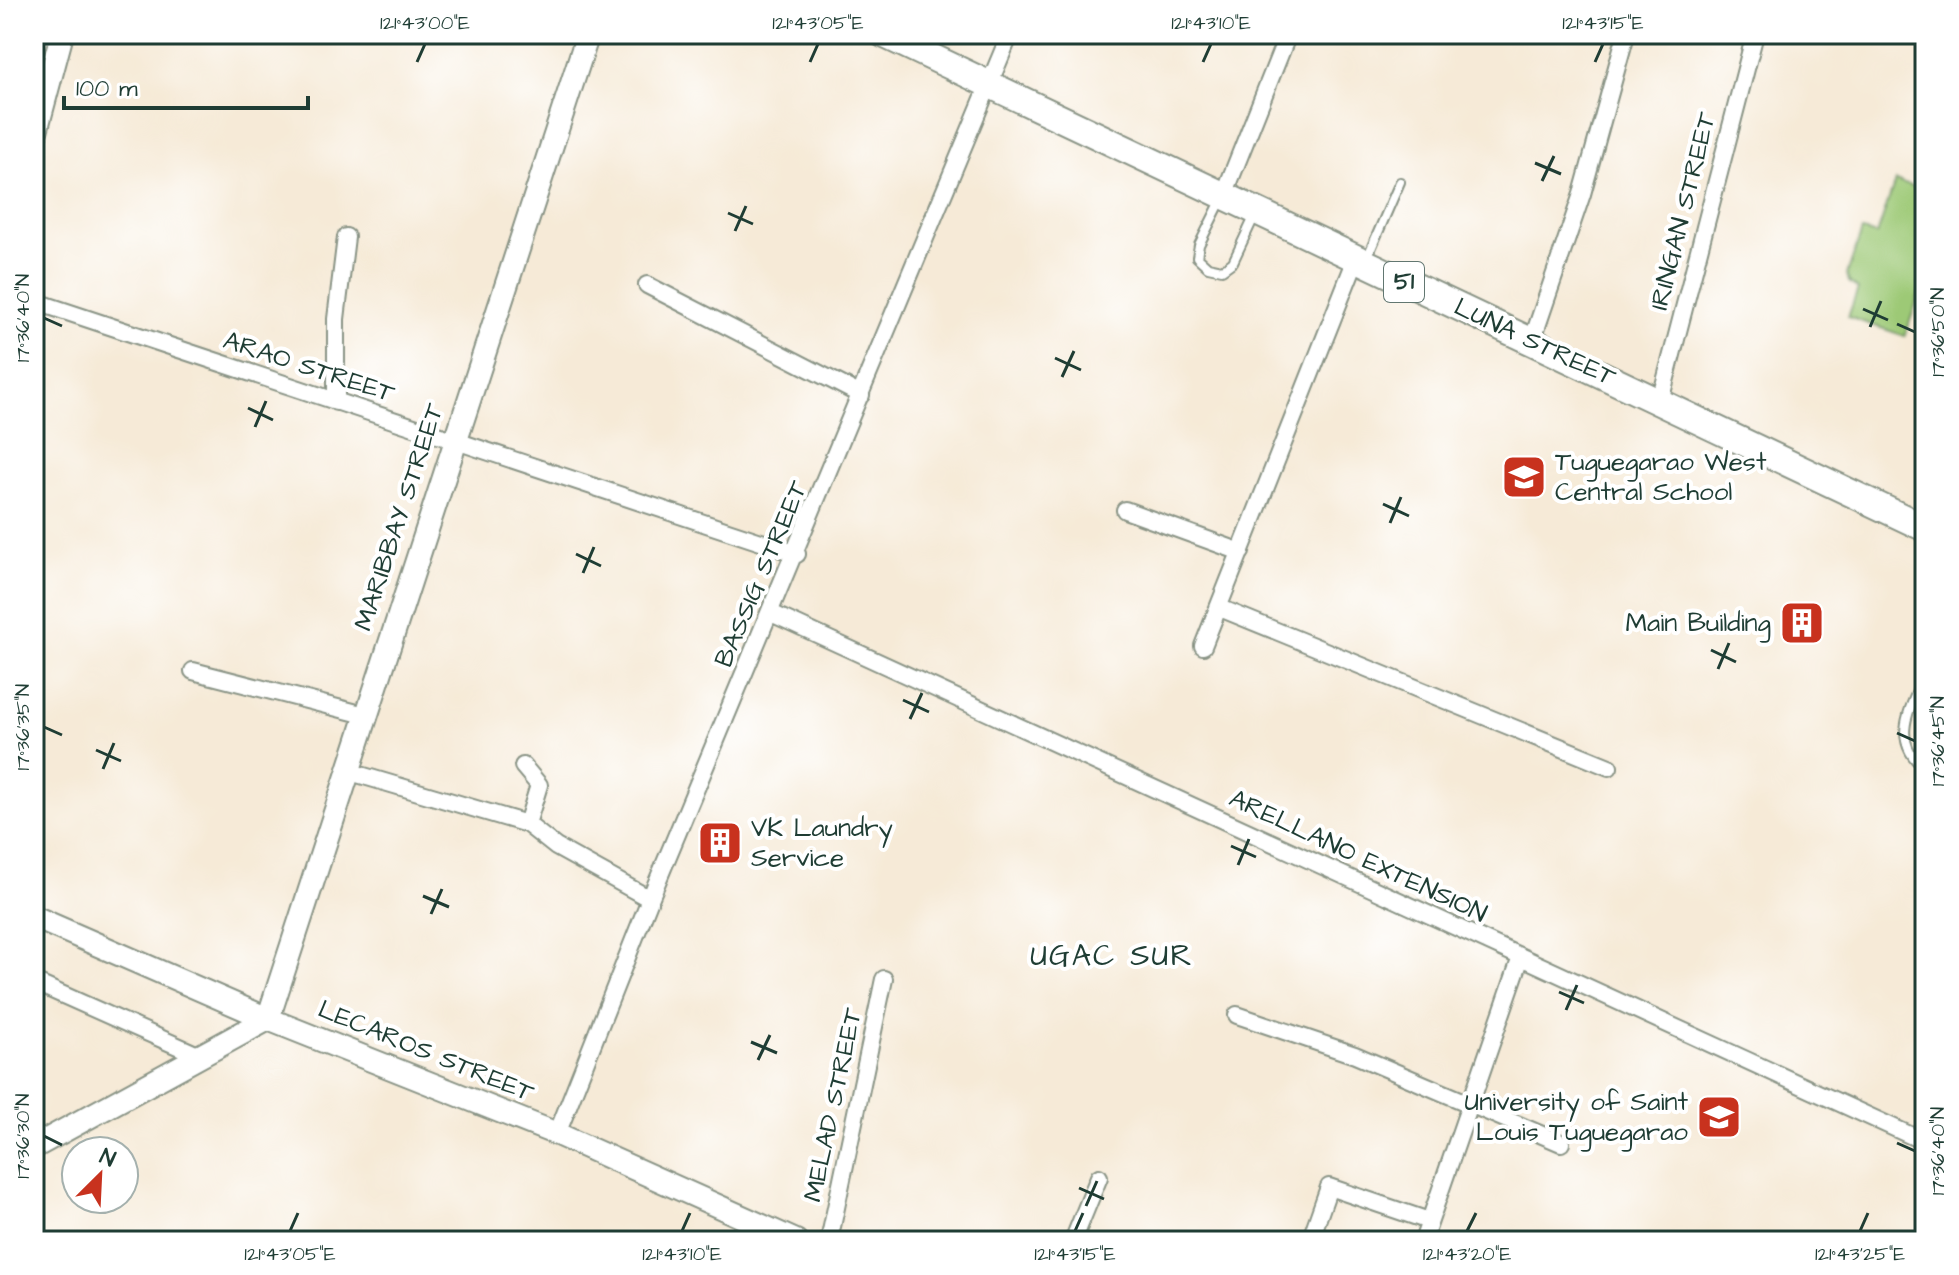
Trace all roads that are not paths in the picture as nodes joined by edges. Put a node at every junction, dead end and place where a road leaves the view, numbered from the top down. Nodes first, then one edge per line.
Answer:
1 (62, 34) edge
2 (588, 34) edge
3 (883, 34) edge
4 (1010, 34) edge
5 (1288, 34) edge
6 (1626, 34) edge
7 (1755, 34) edge
8 (990, 84) junction
9 (35, 134) edge
10 (1400, 182) dead end
11 (1224, 195) junction
12 (1257, 211) junction
13 (346, 237) dead end
14 (1360, 261) junction
15 (647, 285) dead end
16 (34, 301) edge
17 (1532, 341) junction
18 (861, 395) junction
19 (1660, 401) junction
20 (336, 402) junction
21 (453, 439) junction
22 (1125, 510) dead end
23 (1925, 528) edge
24 (1241, 552) junction
25 (797, 554) junction
26 (1220, 608) junction
27 (771, 613) junction
28 (1203, 646) dead end
29 (193, 671) dead end
30 (1925, 673) edge
31 (365, 715) junction
32 (523, 766) dead end
33 (1609, 767) dead end
34 (1925, 769) edge
35 (347, 771) junction
36 (527, 824) junction
37 (650, 899) junction
38 (34, 917) edge
39 (1521, 957) junction
40 (884, 979) dead end
41 (34, 982) edge
42 (1237, 1015) dead end
43 (268, 1019) junction
44 (200, 1056) junction
45 (1469, 1104) junction
46 (557, 1134) junction
47 (1925, 1142) edge
48 (1561, 1143) dead end
49 (34, 1147) edge
50 (1099, 1177) dead end
51 (1429, 1221) junction
52 (796, 1241) edge
53 (829, 1241) edge
54 (1073, 1241) edge
55 (1310, 1241) edge
56 (1423, 1241) edge

1 - 9 street
2 - 21 street, MARIBBAY STREET
3 - 8 main road, LUNA STREET / 51
4 - 8 street, BASSIG STREET
5 - 11 street
6 - 17 street
7 - 19 street, IRINGAN STREET
8 - 11 main road, LUNA STREET / 51
8 - 18 street, BASSIG STREET
10 - 14 lane
11 - 12 main road, LUNA STREET / 51
11 - 12 lane
12 - 14 main road, LUNA STREET / 51
13 - 20 street
14 - 17 main road, LUNA STREET / 51
14 - 24 street
15 - 18 street
16 - 20 street, ARAO STREET
17 - 19 main road, LUNA STREET / 51
18 - 25 street, BASSIG STREET
19 - 23 main road, LUNA STREET / 51
20 - 21 street, ARAO STREET
21 - 25 street, ARAO STREET
21 - 31 street, MARIBBAY STREET
22 - 24 street
24 - 26 street
25 - 27 street, BASSIG STREET
26 - 28 street
26 - 33 street
27 - 37 street, BASSIG STREET
27 - 39 street, ARELLANO EXTENSION
29 - 31 street
30 - 34 lane
31 - 35 street, MARIBBAY STREET
32 - 36 street
35 - 36 street
35 - 43 street, MARIBBAY STREET
36 - 37 street
37 - 46 street, BASSIG STREET
38 - 43 street, LECAROS STREET
39 - 45 street
39 - 47 street, ARELLANO EXTENSION
40 - 53 street, MELAD STREET
41 - 44 street
42 - 45 street
43 - 44 street
43 - 46 street, LECAROS STREET
44 - 49 street
45 - 48 street
45 - 51 street
46 - 52 street, LECAROS STREET
50 - 54 street
51 - 55 street
51 - 56 street

